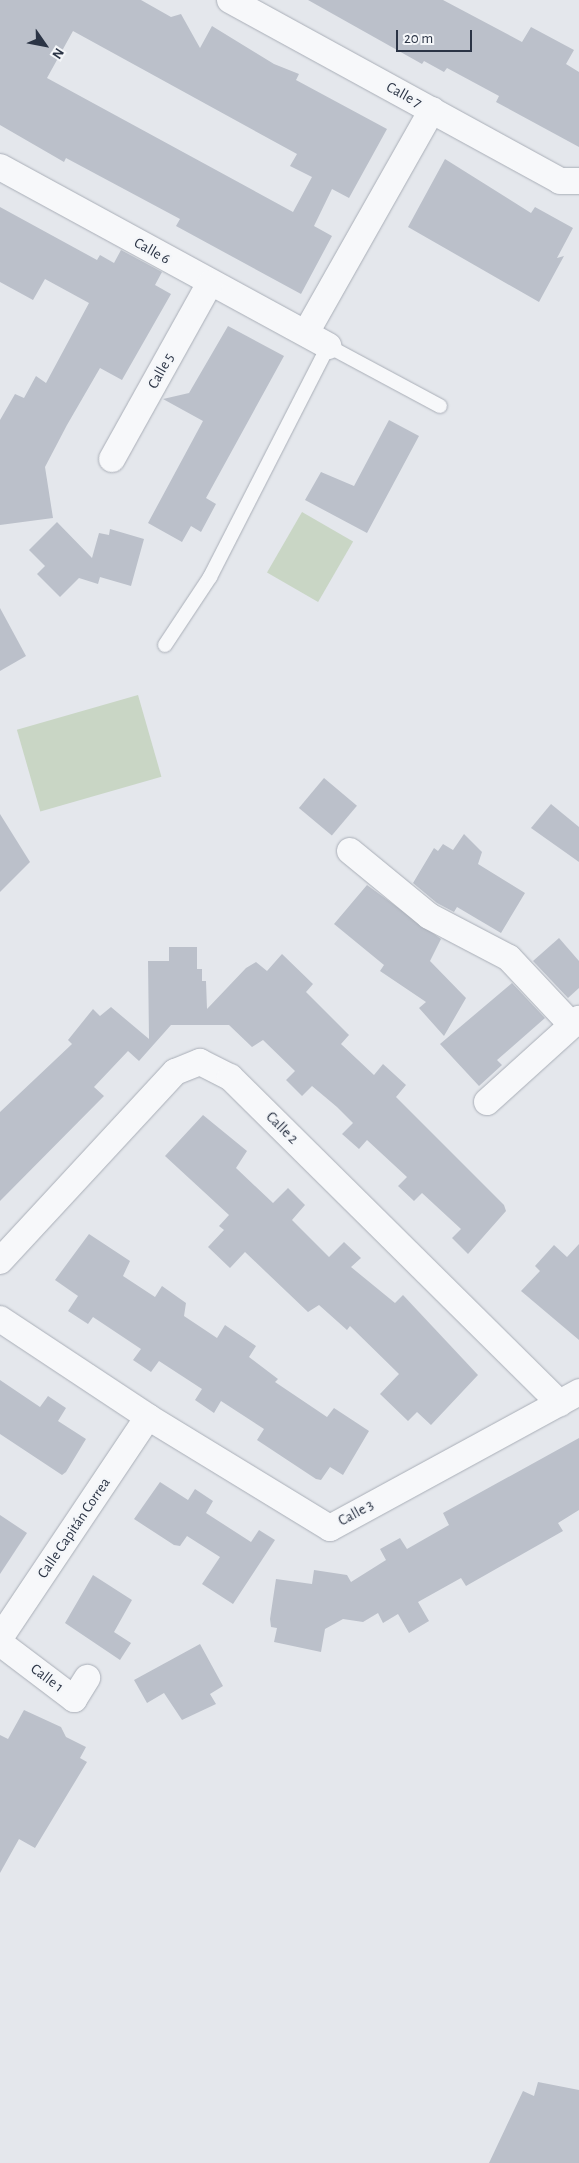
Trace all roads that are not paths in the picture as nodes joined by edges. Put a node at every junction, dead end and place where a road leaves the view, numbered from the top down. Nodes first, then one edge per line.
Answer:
1 (230, 0) edge
2 (432, 110) junction
3 (0, 167) edge
4 (579, 181) edge
5 (210, 283) junction
6 (307, 330) junction
7 (328, 346) junction
8 (440, 406) dead end
9 (112, 459) dead end
10 (165, 645) dead end
11 (350, 851) dead end
12 (576, 1022) edge
13 (487, 1102) dead end
14 (0, 1261) edge
15 (0, 1319) edge
16 (570, 1397) edge
17 (144, 1414) junction
18 (0, 1638) edge
19 (0, 1643) edge
20 (87, 1678) dead end

1 - 2 street, Calle 7
2 - 4 street, Calle 7
2 - 6 street
3 - 5 street, Calle 6
5 - 6 street, Calle 6
5 - 9 street, Calle 5
6 - 7 street, Calle 6
7 - 8 lane
7 - 10 lane
11 - 12 street
12 - 13 street
14 - 16 street, Calle 2
15 - 17 street
16 - 17 street, Calle 3
17 - 18 street, Calle Capitán Correa
19 - 20 street, Calle 1

